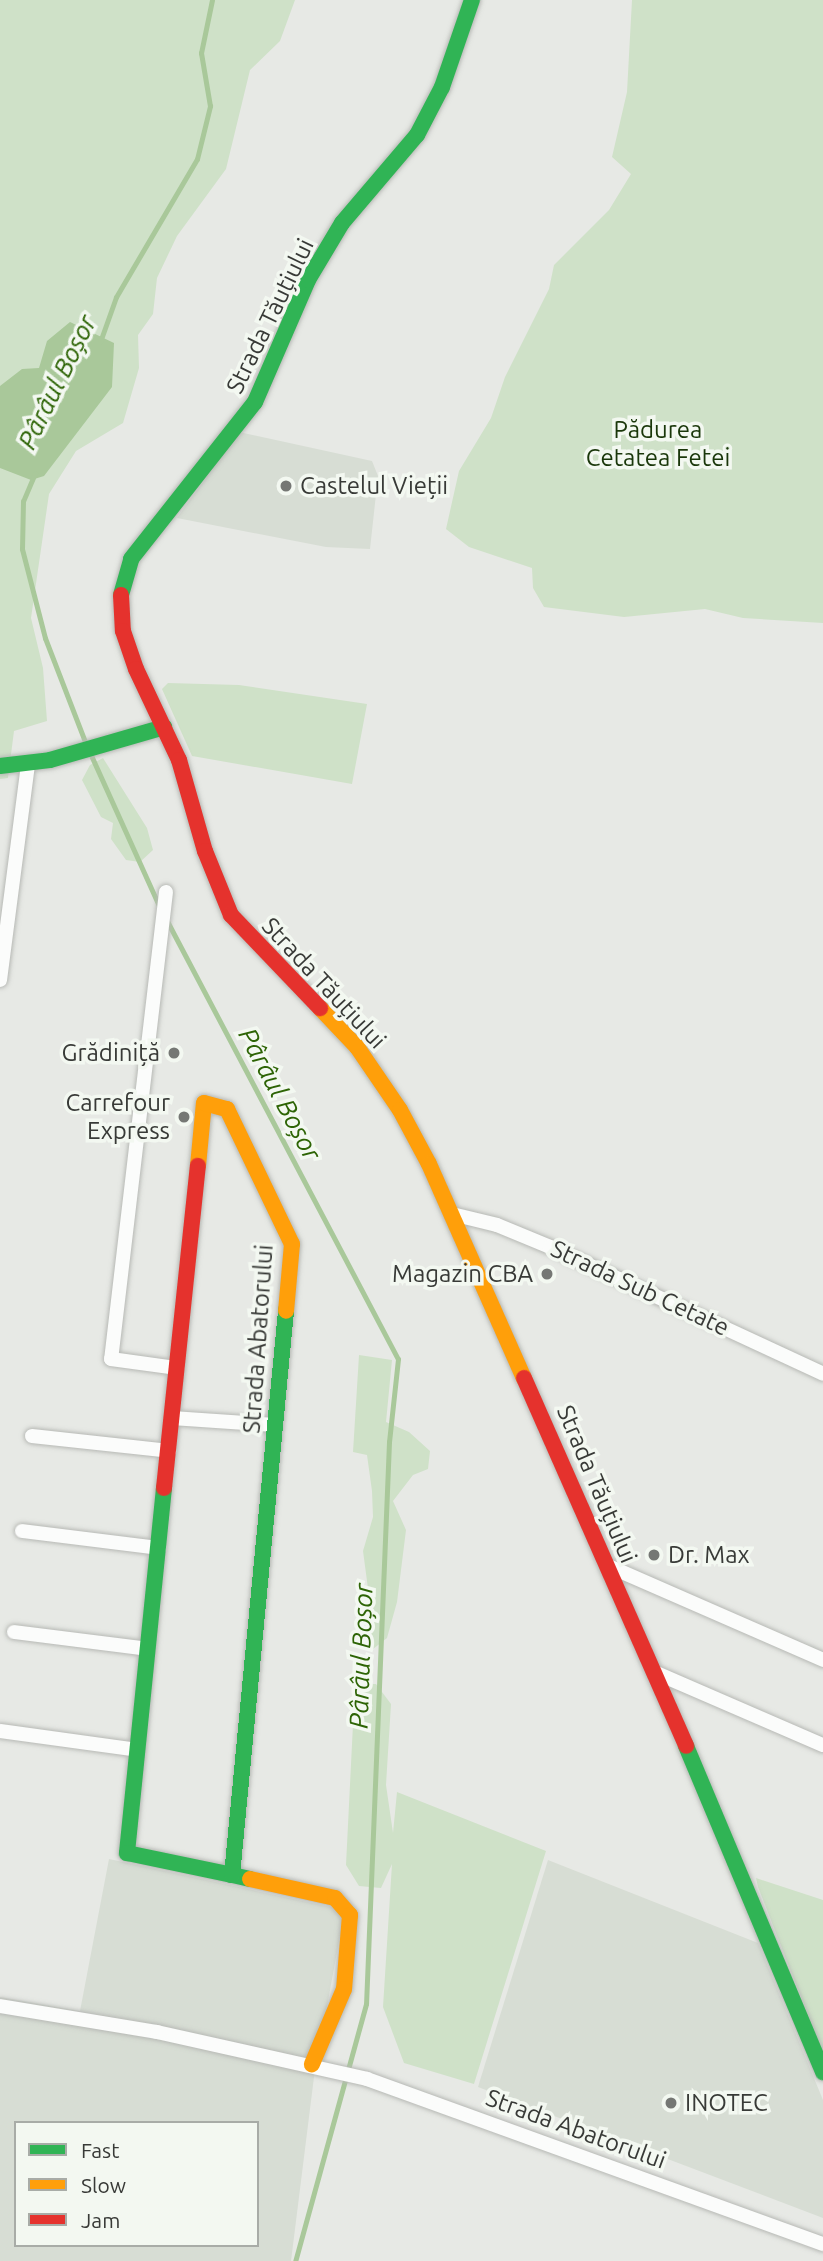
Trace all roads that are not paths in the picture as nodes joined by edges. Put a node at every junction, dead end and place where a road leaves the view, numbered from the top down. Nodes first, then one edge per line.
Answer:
1 (472, 0) edge
2 (164, 727) junction
3 (140, 734) junction
4 (172, 744) junction
5 (29, 764) junction
6 (0, 766) edge
7 (166, 892) dead end
8 (0, 980) edge
9 (452, 1214) junction
10 (177, 1368) junction
11 (823, 1374) edge
12 (172, 1418) junction
13 (275, 1425) junction
14 (32, 1436) dead end
15 (169, 1451) junction
16 (22, 1531) dead end
17 (159, 1548) junction
18 (605, 1565) junction
19 (14, 1632) dead end
20 (148, 1649) junction
21 (823, 1660) edge
22 (654, 1672) junction
23 (0, 1731) edge
24 (823, 1745) edge
25 (138, 1750) junction
26 (232, 1875) junction
27 (0, 2006) edge
28 (312, 2064) junction
29 (823, 2072) edge
30 (823, 2244) edge

1 - 2 main road, Strada Tăuțiului
2 - 3 main road
2 - 4 main road, Strada Tăuțiului
3 - 4 main road
3 - 5 main road
4 - 9 main road, Strada Tăuțiului
5 - 6 main road
5 - 8 street
7 - 10 street
9 - 11 street, Strada Sub Cetate
9 - 18 main road, Strada Tăuțiului
10 - 12 main road, Strada Abatorului
10 - 13 main road, Strada Abatorului
12 - 13 street
12 - 15 main road, Strada Abatorului
13 - 26 main road, Strada Abatorului
14 - 15 street
15 - 17 main road, Strada Abatorului
16 - 17 street
17 - 20 main road, Strada Abatorului
18 - 21 street
18 - 22 main road, Strada Tăuțiului
19 - 20 street
20 - 25 main road, Strada Abatorului
22 - 24 street
22 - 29 main road, Strada Tăuțiului
23 - 25 street
25 - 26 main road, Strada Abatorului
26 - 28 main road, Strada Abatorului
27 - 28 street, Strada Abatorului
28 - 30 street, Strada Abatorului

